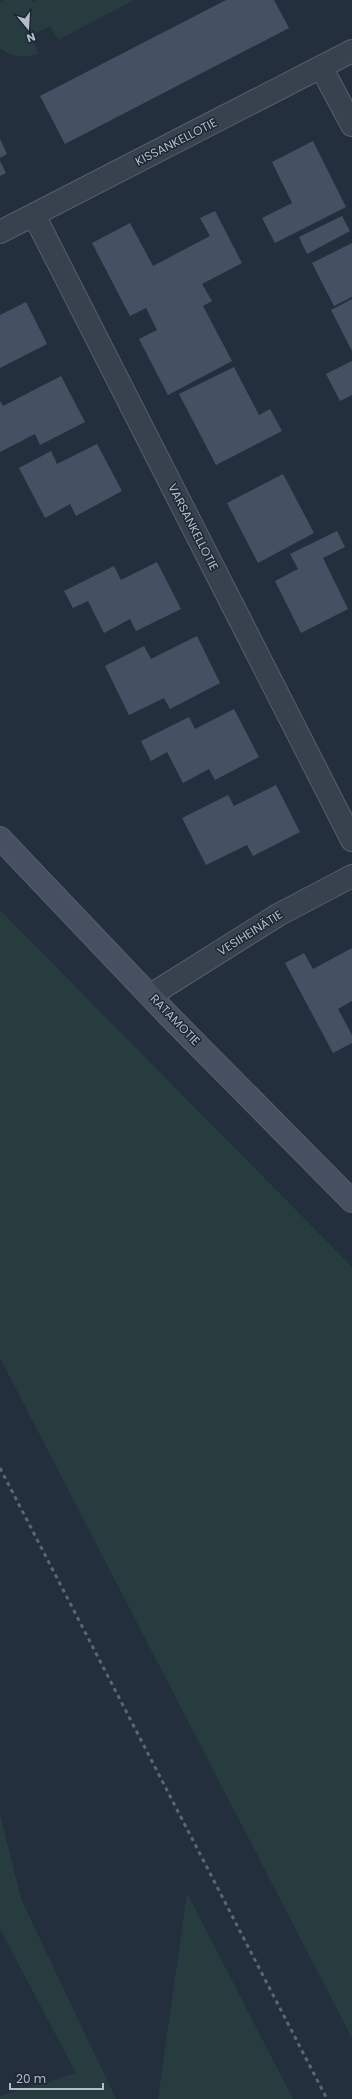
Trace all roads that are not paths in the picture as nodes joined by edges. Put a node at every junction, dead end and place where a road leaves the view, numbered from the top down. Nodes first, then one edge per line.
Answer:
1 (352, 51) edge
2 (321, 67) junction
3 (352, 125) edge
4 (34, 215) junction
5 (0, 232) edge
6 (0, 838) edge
7 (352, 840) edge
8 (352, 876) edge
9 (151, 995) junction
10 (352, 1201) edge

1 - 2 street, KISSANKELLOTIE
2 - 3 street
2 - 4 street, KISSANKELLOTIE
4 - 5 street, KISSANKELLOTIE
4 - 7 street, VARSANKELLOTIE
6 - 9 street, RATAMOTIE
8 - 9 street, VESIHEINÄTIE
9 - 10 street, RATAMOTIE

